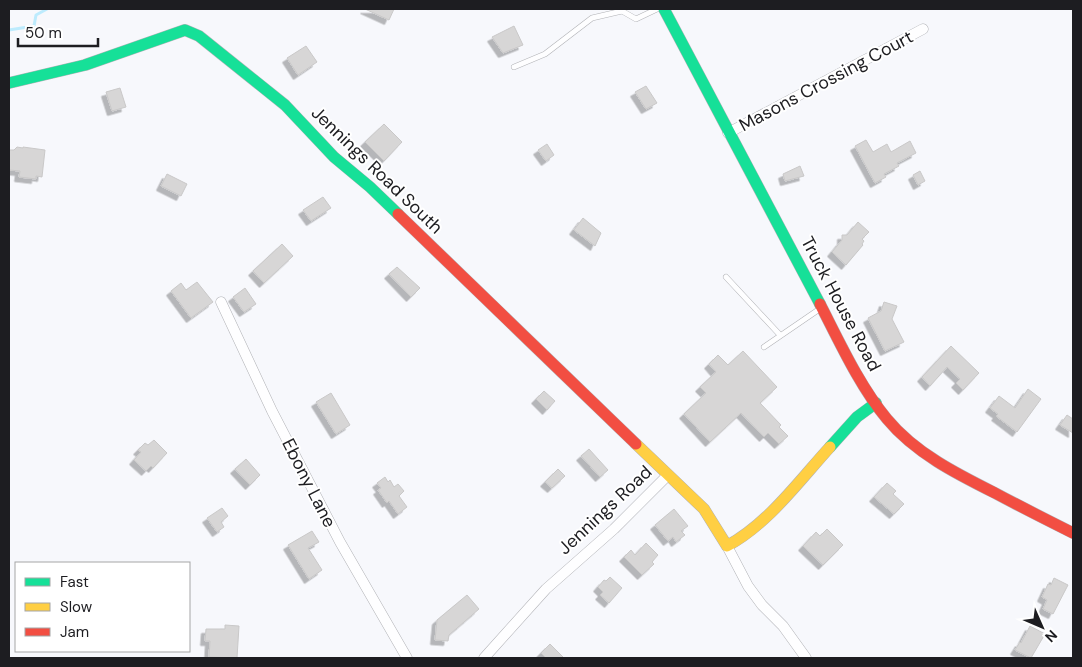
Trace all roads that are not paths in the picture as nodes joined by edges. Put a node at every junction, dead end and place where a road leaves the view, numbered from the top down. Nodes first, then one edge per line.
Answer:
1 (657, 9) edge
2 (664, 9) edge
3 (623, 10) edge
4 (923, 29) dead end
5 (514, 67) dead end
6 (9, 83) edge
7 (728, 133) junction
8 (726, 277) dead end
9 (222, 302) dead end
10 (821, 307) junction
11 (780, 334) junction
12 (764, 347) dead end
13 (876, 403) junction
14 (668, 475) junction
15 (1073, 533) edge
16 (727, 546) junction
17 (408, 658) edge
18 (484, 658) edge
19 (806, 658) edge

1 - 3 lane
2 - 7 street, Truck House Road
3 - 5 lane
4 - 7 street, Masons Crossing Court
6 - 14 street, Jennings Road South
7 - 10 street, Truck House Road
8 - 11 lane
9 - 17 street, Ebony Lane
10 - 11 lane
10 - 13 street, Truck House Road
11 - 12 lane
13 - 15 street, Truck House Road
13 - 16 street
14 - 16 street, Jennings Road
14 - 18 street, Jennings Road
16 - 19 street

